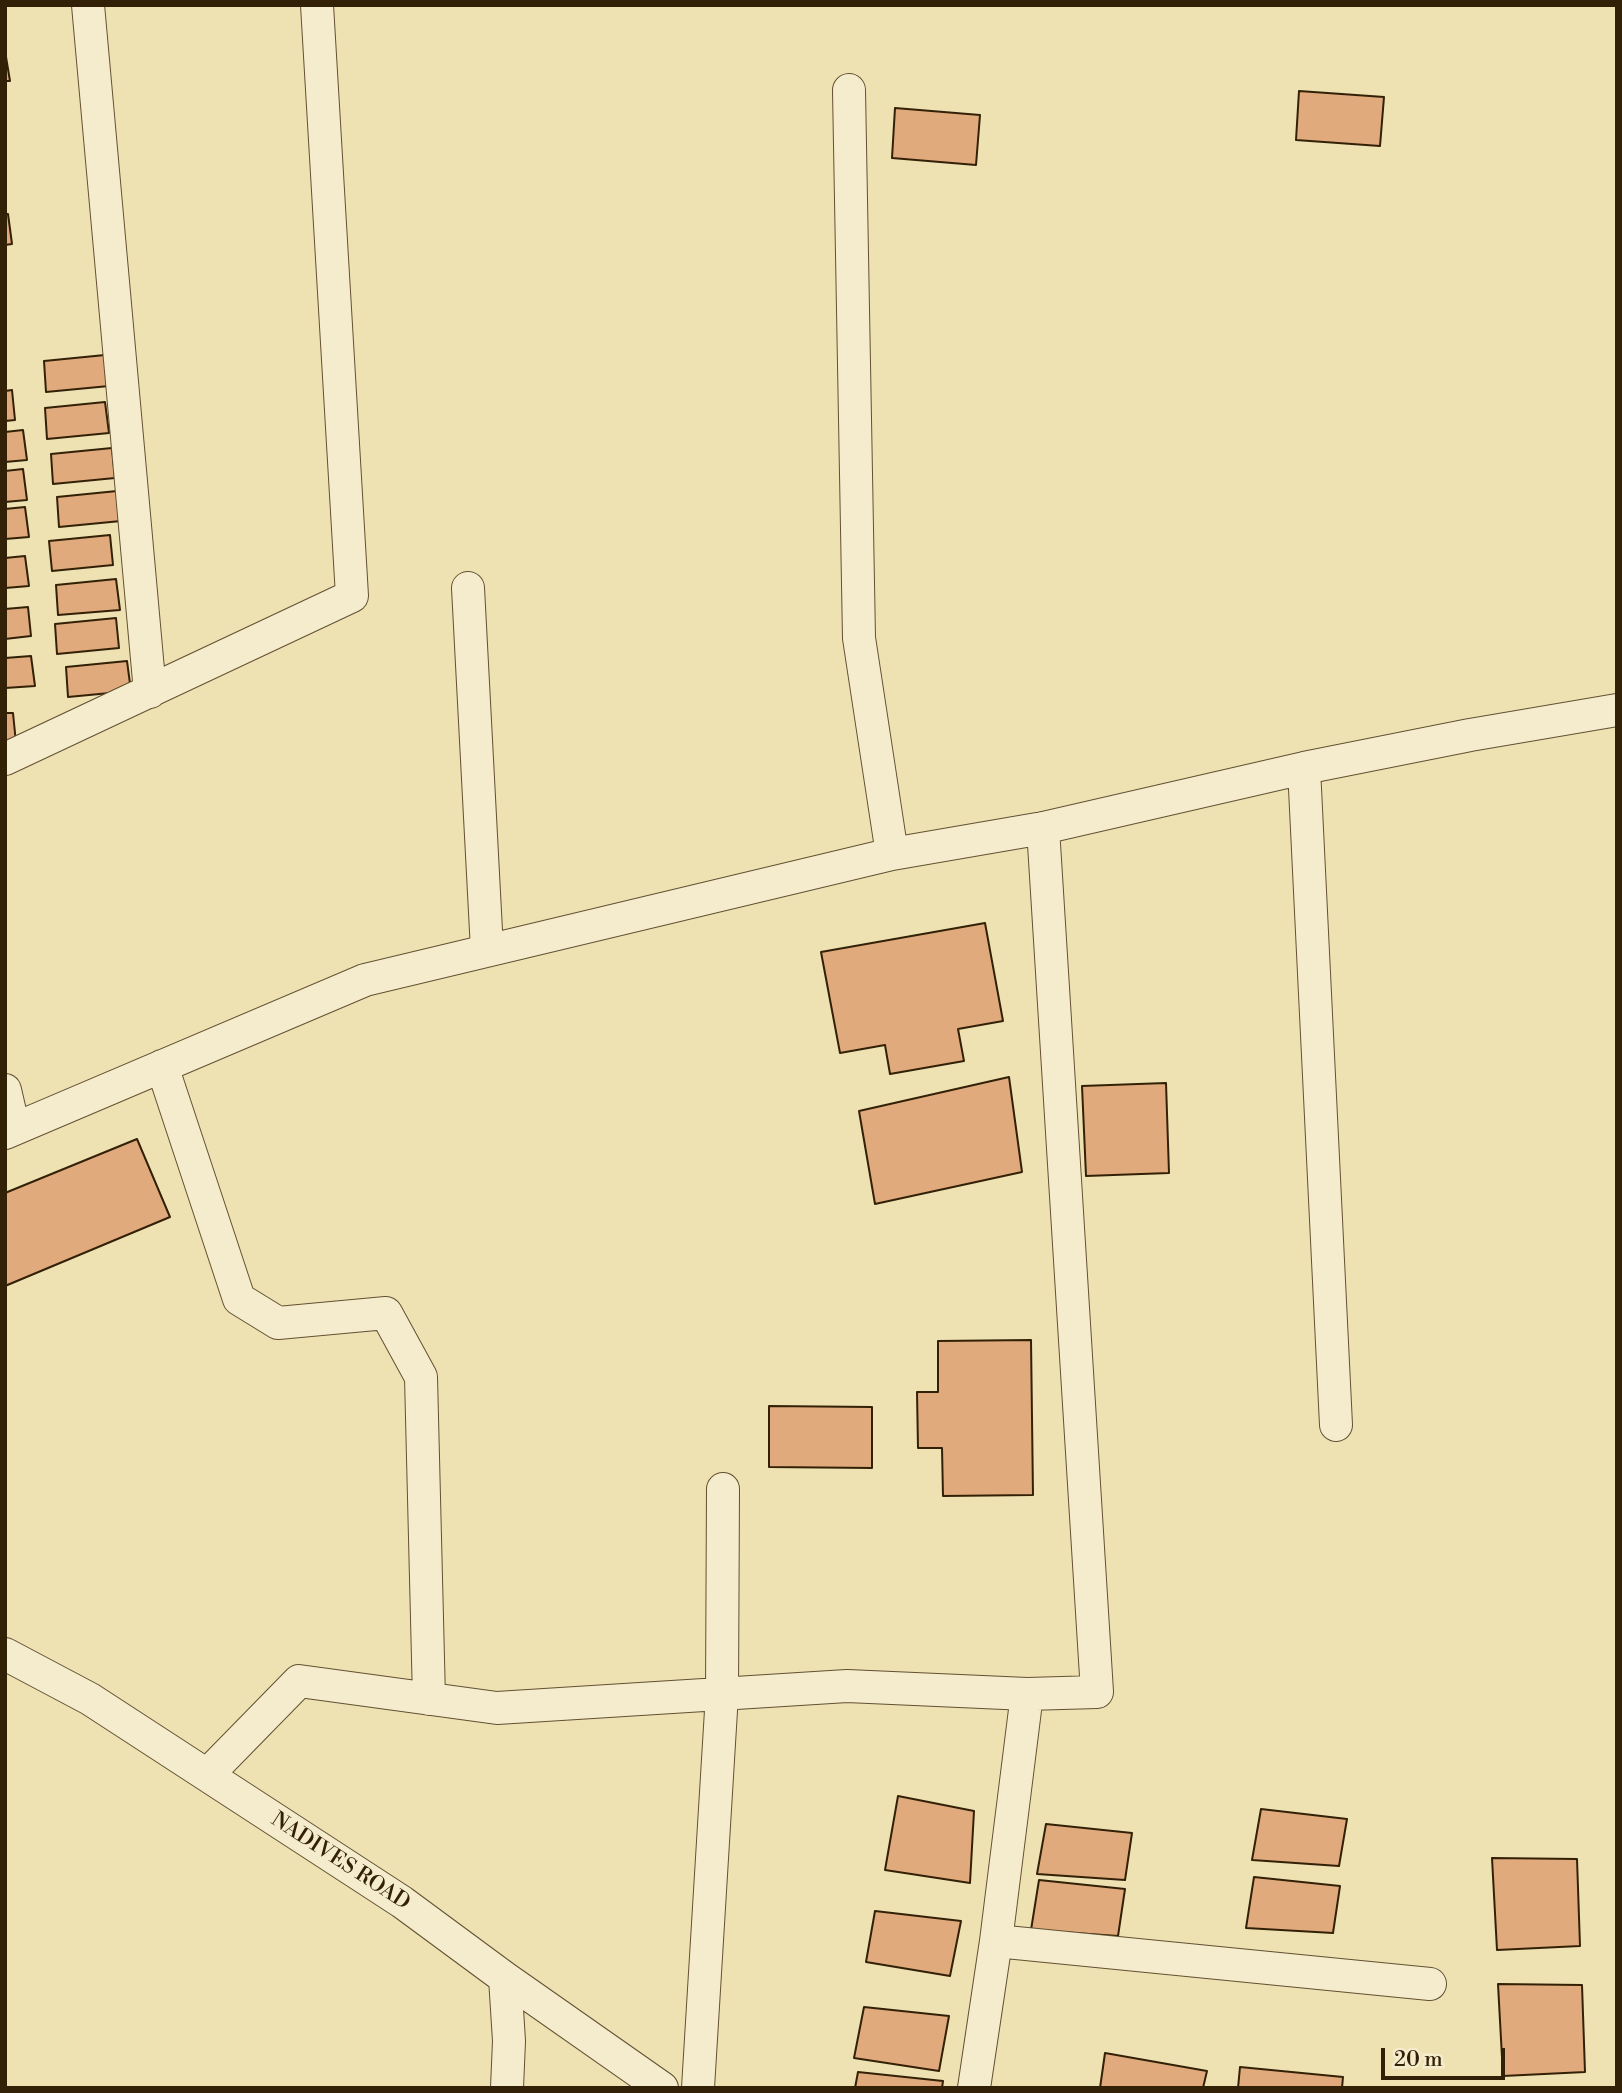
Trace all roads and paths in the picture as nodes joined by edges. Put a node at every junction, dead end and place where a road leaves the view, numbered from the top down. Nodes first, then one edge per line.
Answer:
1 (88, 5) edge
2 (317, 5) edge
3 (849, 90) dead end
4 (468, 588) dead end
5 (150, 692) junction
6 (1617, 710) edge
7 (5, 760) edge
8 (1304, 768) junction
9 (1043, 828) junction
10 (892, 854) junction
11 (488, 950) junction
12 (162, 1066) junction
13 (5, 1090) edge
14 (10, 1131) edge
15 (1336, 1425) dead end
16 (723, 1489) dead end
17 (5, 1654) edge
18 (722, 1694) junction
19 (1027, 1694) junction
20 (429, 1699) junction
21 (207, 1775) junction
22 (996, 1941) junction
23 (505, 1979) junction
24 (1430, 1984) dead end
25 (507, 2088) edge
26 (662, 2088) edge
27 (698, 2088) edge
28 (974, 2088) edge

1 - 5 street
2 - 5 street
3 - 10 street
4 - 11 street
5 - 7 street
6 - 8 street
8 - 9 street
8 - 15 street
9 - 10 street
9 - 19 street
10 - 11 street
11 - 12 street
12 - 14 street
12 - 20 street
13 - 14 street
16 - 18 street
17 - 21 street, NADIVES ROAD
18 - 19 street
18 - 20 street
18 - 27 street
19 - 22 street
20 - 21 street
21 - 23 street, NADIVES ROAD
22 - 24 street
22 - 28 street
23 - 25 street
23 - 26 street, NADIVES ROAD

